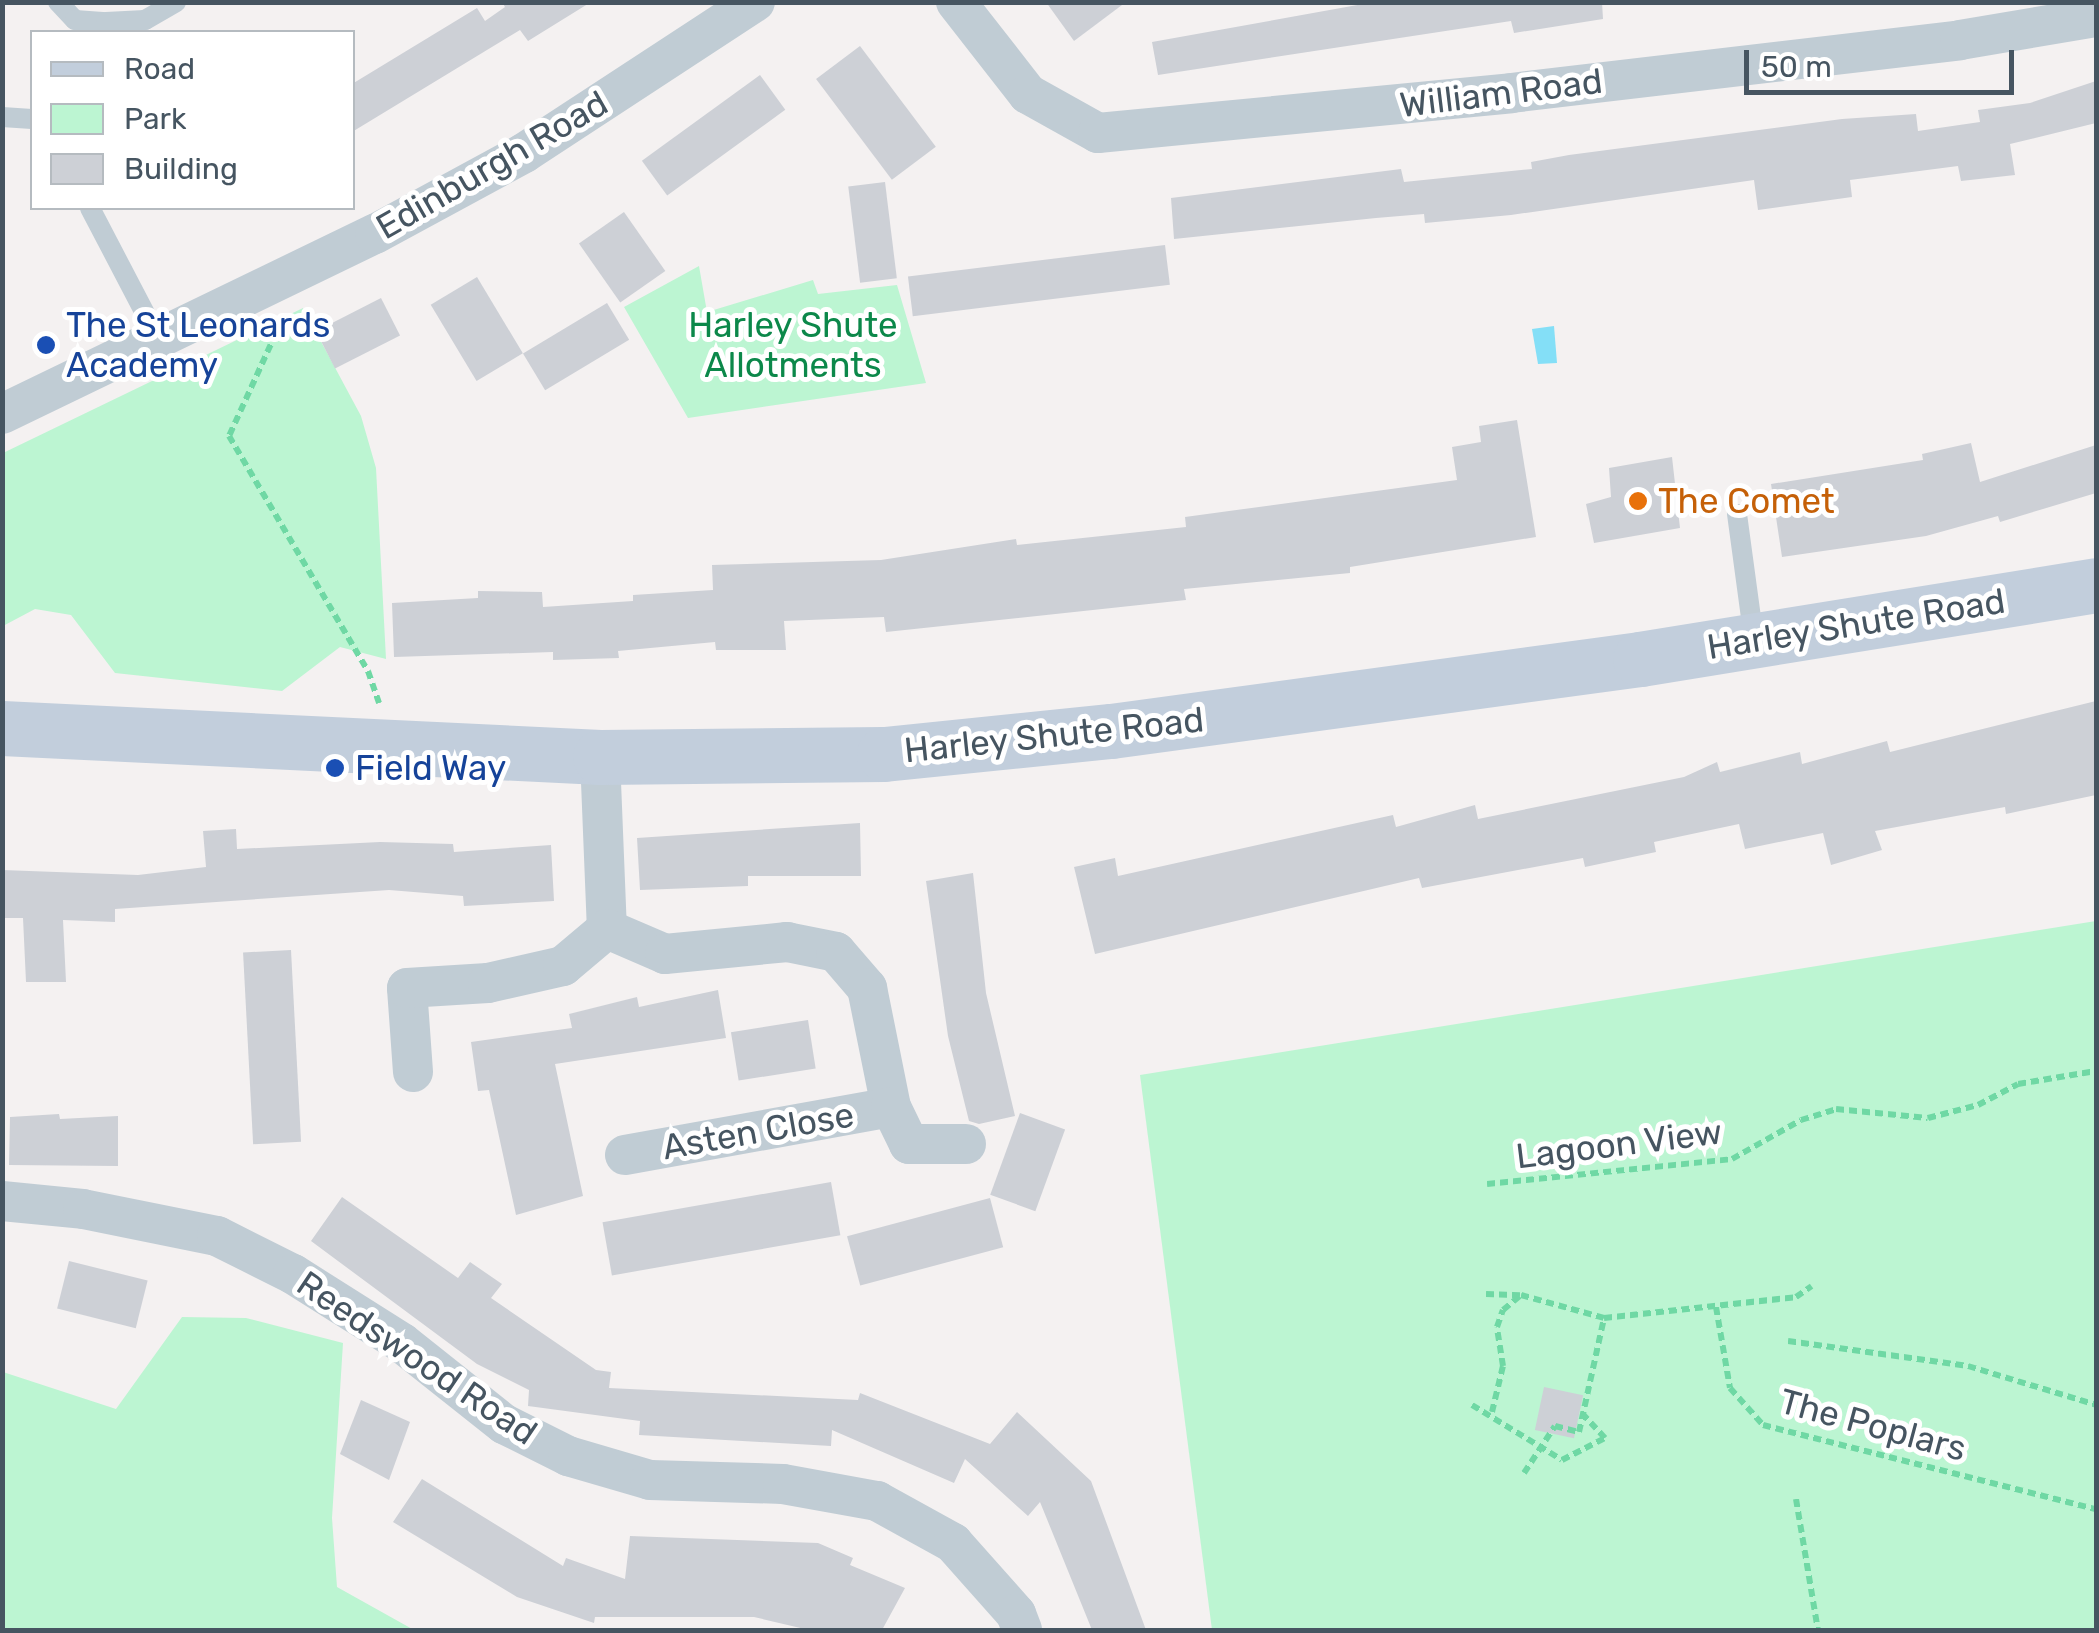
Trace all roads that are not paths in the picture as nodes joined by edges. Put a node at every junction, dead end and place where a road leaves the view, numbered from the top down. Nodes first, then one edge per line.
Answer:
1 (58, 2) edge
2 (176, 2) edge
3 (755, 2) edge
4 (956, 2) edge
5 (2096, 17) edge
6 (72, 26) edge
7 (2, 117) edge
8 (30, 119) edge
9 (91, 210) edge
10 (158, 338) junction
11 (2, 414) edge
12 (1736, 514) dead end
13 (2096, 585) edge
14 (1755, 640) junction
15 (2, 728) edge
16 (600, 758) junction
17 (607, 929) junction
18 (413, 1072) dead end
19 (891, 1107) junction
20 (966, 1144) dead end
21 (625, 1155) dead end
22 (2, 1201) edge
23 (1022, 1630) edge

1 - 6 lane
2 - 6 lane
3 - 10 street, Edinburgh Road
4 - 5 street, William Road
7 - 8 lane
9 - 10 lane
10 - 11 street, Edinburgh Road
12 - 14 lane
13 - 14 main road, Harley Shute Road
14 - 16 main road, Harley Shute Road
15 - 16 main road, Harley Shute Road
16 - 17 street
17 - 18 street
17 - 19 street, Asten Close
19 - 20 street, Asten Close
19 - 21 street, Asten Close
22 - 23 street, Reedswood Road

